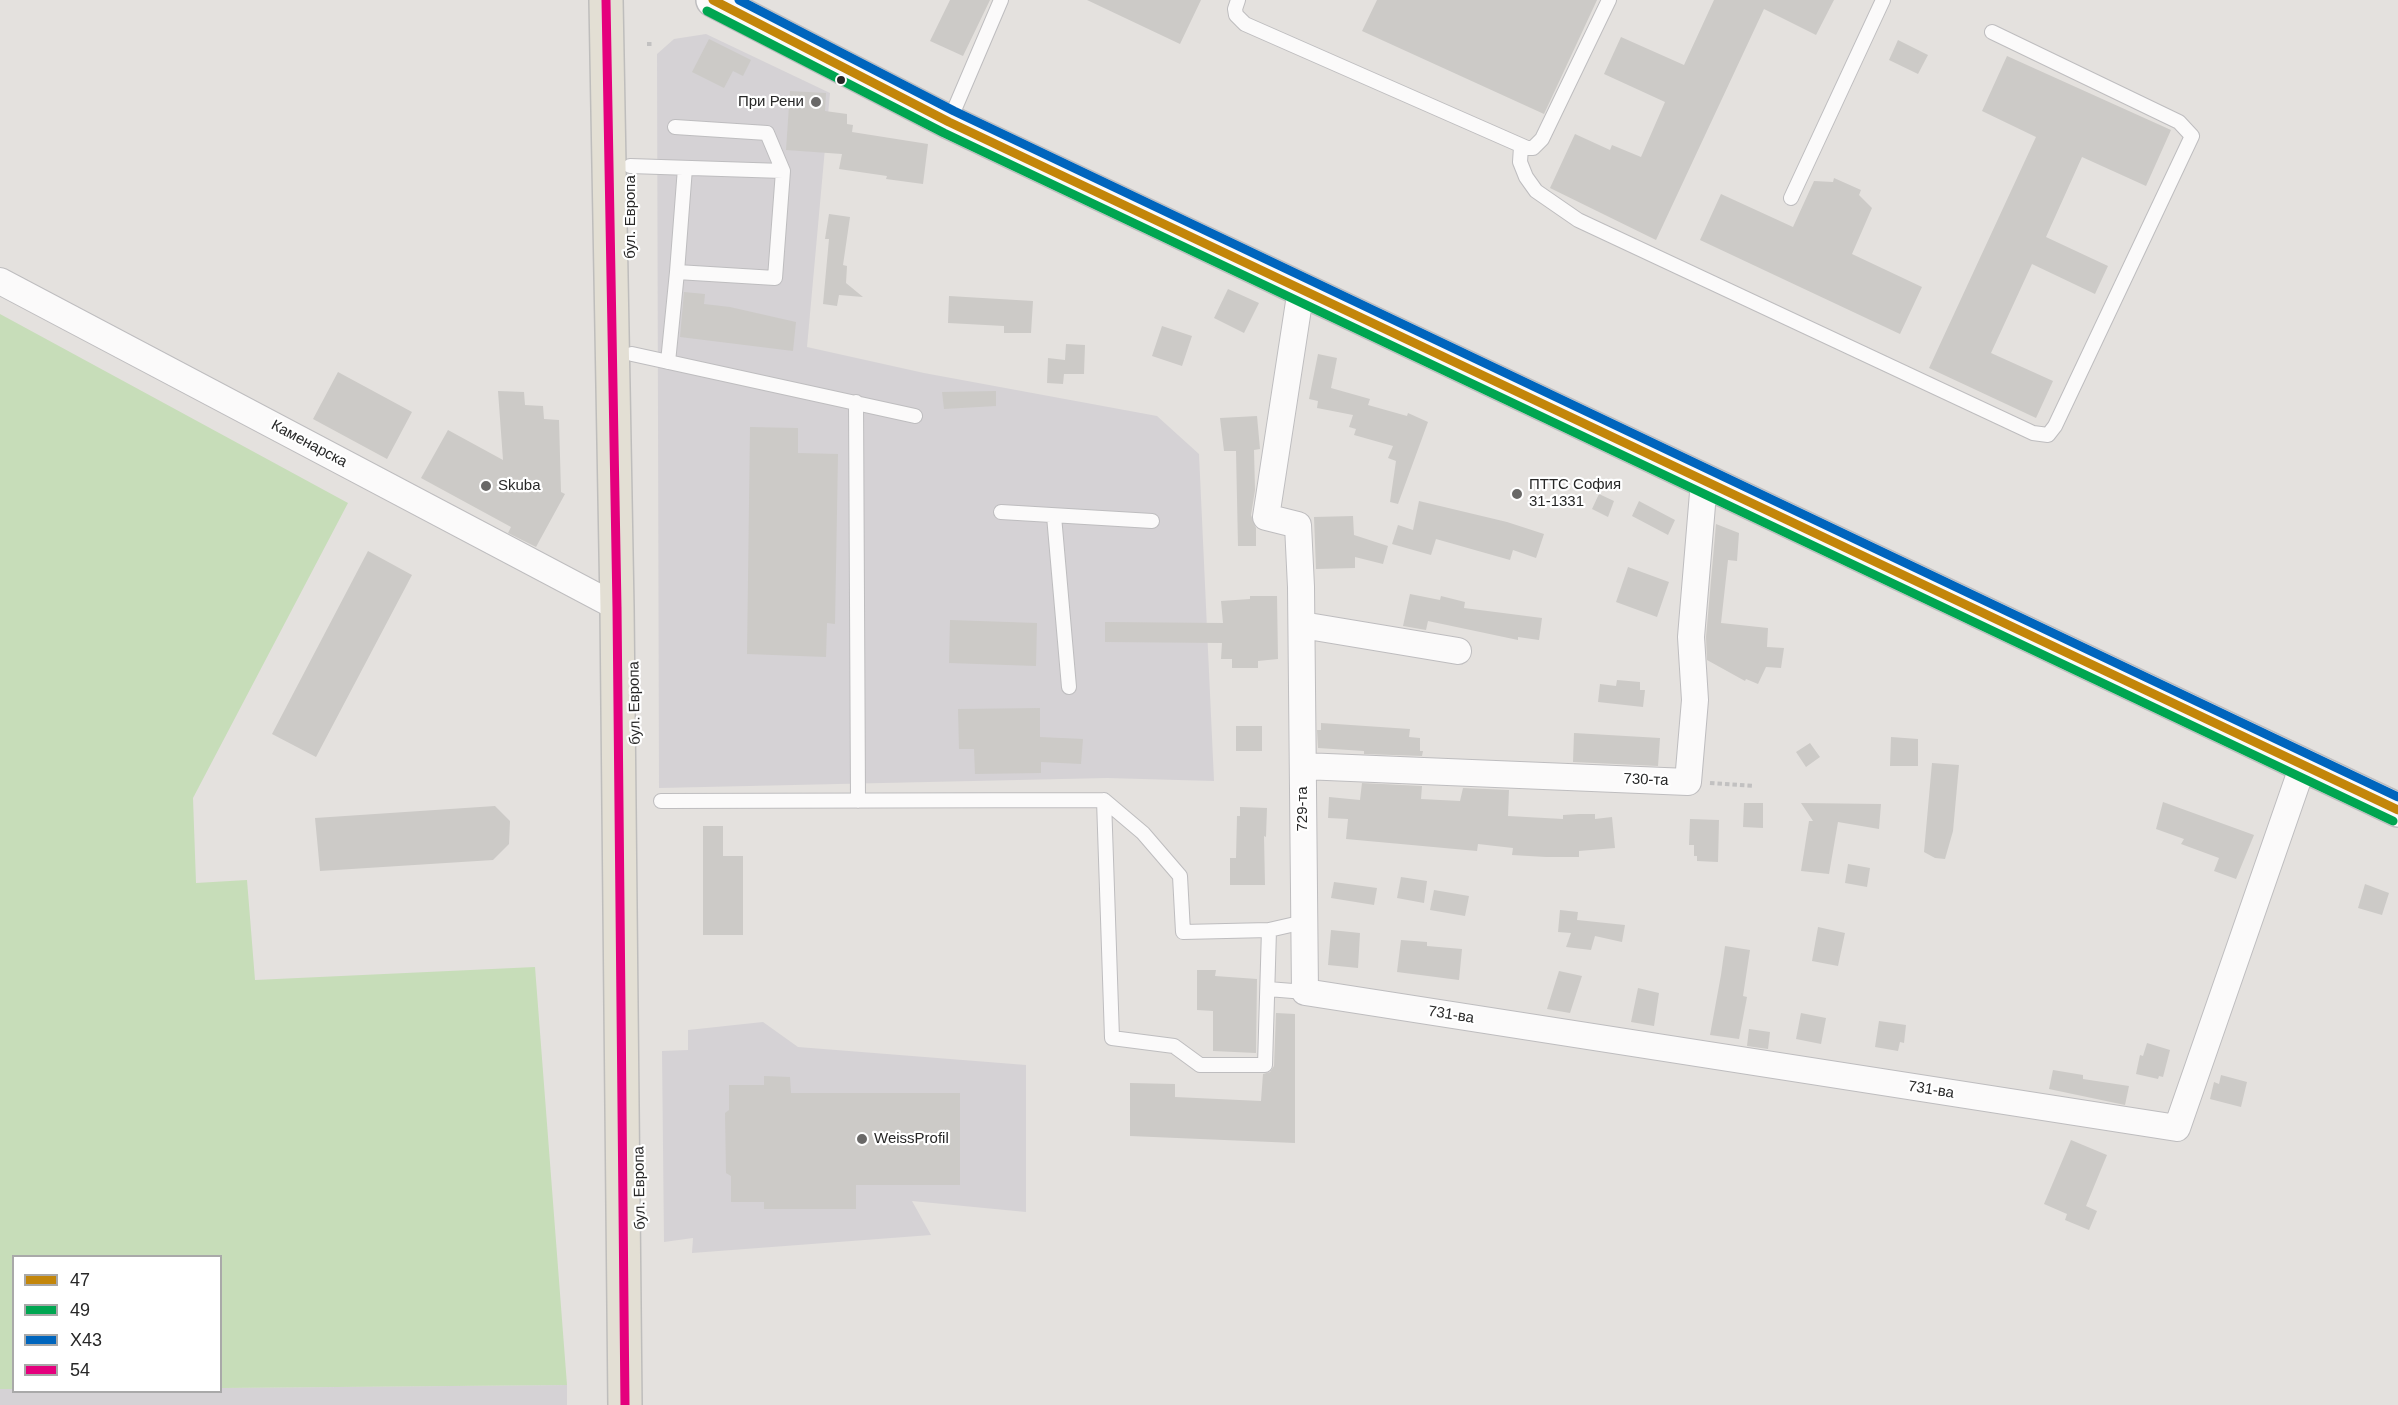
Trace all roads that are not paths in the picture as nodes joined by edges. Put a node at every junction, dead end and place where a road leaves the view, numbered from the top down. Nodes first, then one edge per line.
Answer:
1 (606, 0) edge
2 (629, 0) edge
3 (713, 0) edge
4 (1001, 0) edge
5 (1238, 0) edge
6 (1610, 0) edge
7 (1883, 0) edge
8 (1992, 32) dead end
9 (949, 122) junction
10 (675, 127) dead end
11 (1521, 147) junction
12 (630, 166) junction
13 (685, 168) junction
14 (783, 171) junction
15 (1791, 198) dead end
16 (676, 273) junction
17 (0, 281) edge
18 (1301, 289) junction
19 (632, 354) junction
20 (668, 362) junction
21 (856, 402) junction
22 (915, 416) dead end
23 (1704, 481) junction
24 (1001, 512) dead end
25 (1054, 516) junction
26 (1152, 521) dead end
27 (617, 607) junction
28 (1302, 625) junction
29 (1458, 651) dead end
30 (1069, 687) dead end
31 (2303, 765) junction
32 (1303, 766) junction
33 (1104, 800) junction
34 (661, 801) dead end
35 (858, 801) junction
36 (2398, 810) edge
37 (1304, 922) junction
38 (1269, 930) junction
39 (1268, 989) junction
40 (1305, 992) junction
41 (625, 1405) edge
42 (643, 1405) edge

1 - 27 main road, бул. Европа
2 - 12 main road, бул. Европа
3 - 9 street
4 - 9 lane
5 - 11 lane
6 - 11 lane
7 - 15 lane
8 - 11 lane
9 - 18 street
10 - 14 lane
12 - 13 lane
12 - 19 main road, бул. Европа
13 - 14 lane
13 - 16 lane
14 - 16 lane
16 - 20 lane
17 - 27 street, Каменарска
18 - 23 street
18 - 28 street, 729-та
19 - 20 lane
19 - 42 main road, бул. Европа
20 - 21 lane
21 - 22 lane
21 - 35 lane
23 - 31 street
23 - 32 street, 730-та
24 - 25 lane
25 - 26 lane
25 - 30 lane
27 - 41 main road, бул. Европа
28 - 29 street
28 - 32 street, 729-та
31 - 36 street
31 - 40 street, 731-ва
32 - 37 street, 729-та
33 - 35 lane
33 - 38 lane
33 - 39 lane
34 - 35 lane
37 - 38 lane
37 - 40 street, 729-та
38 - 39 lane
39 - 40 lane

